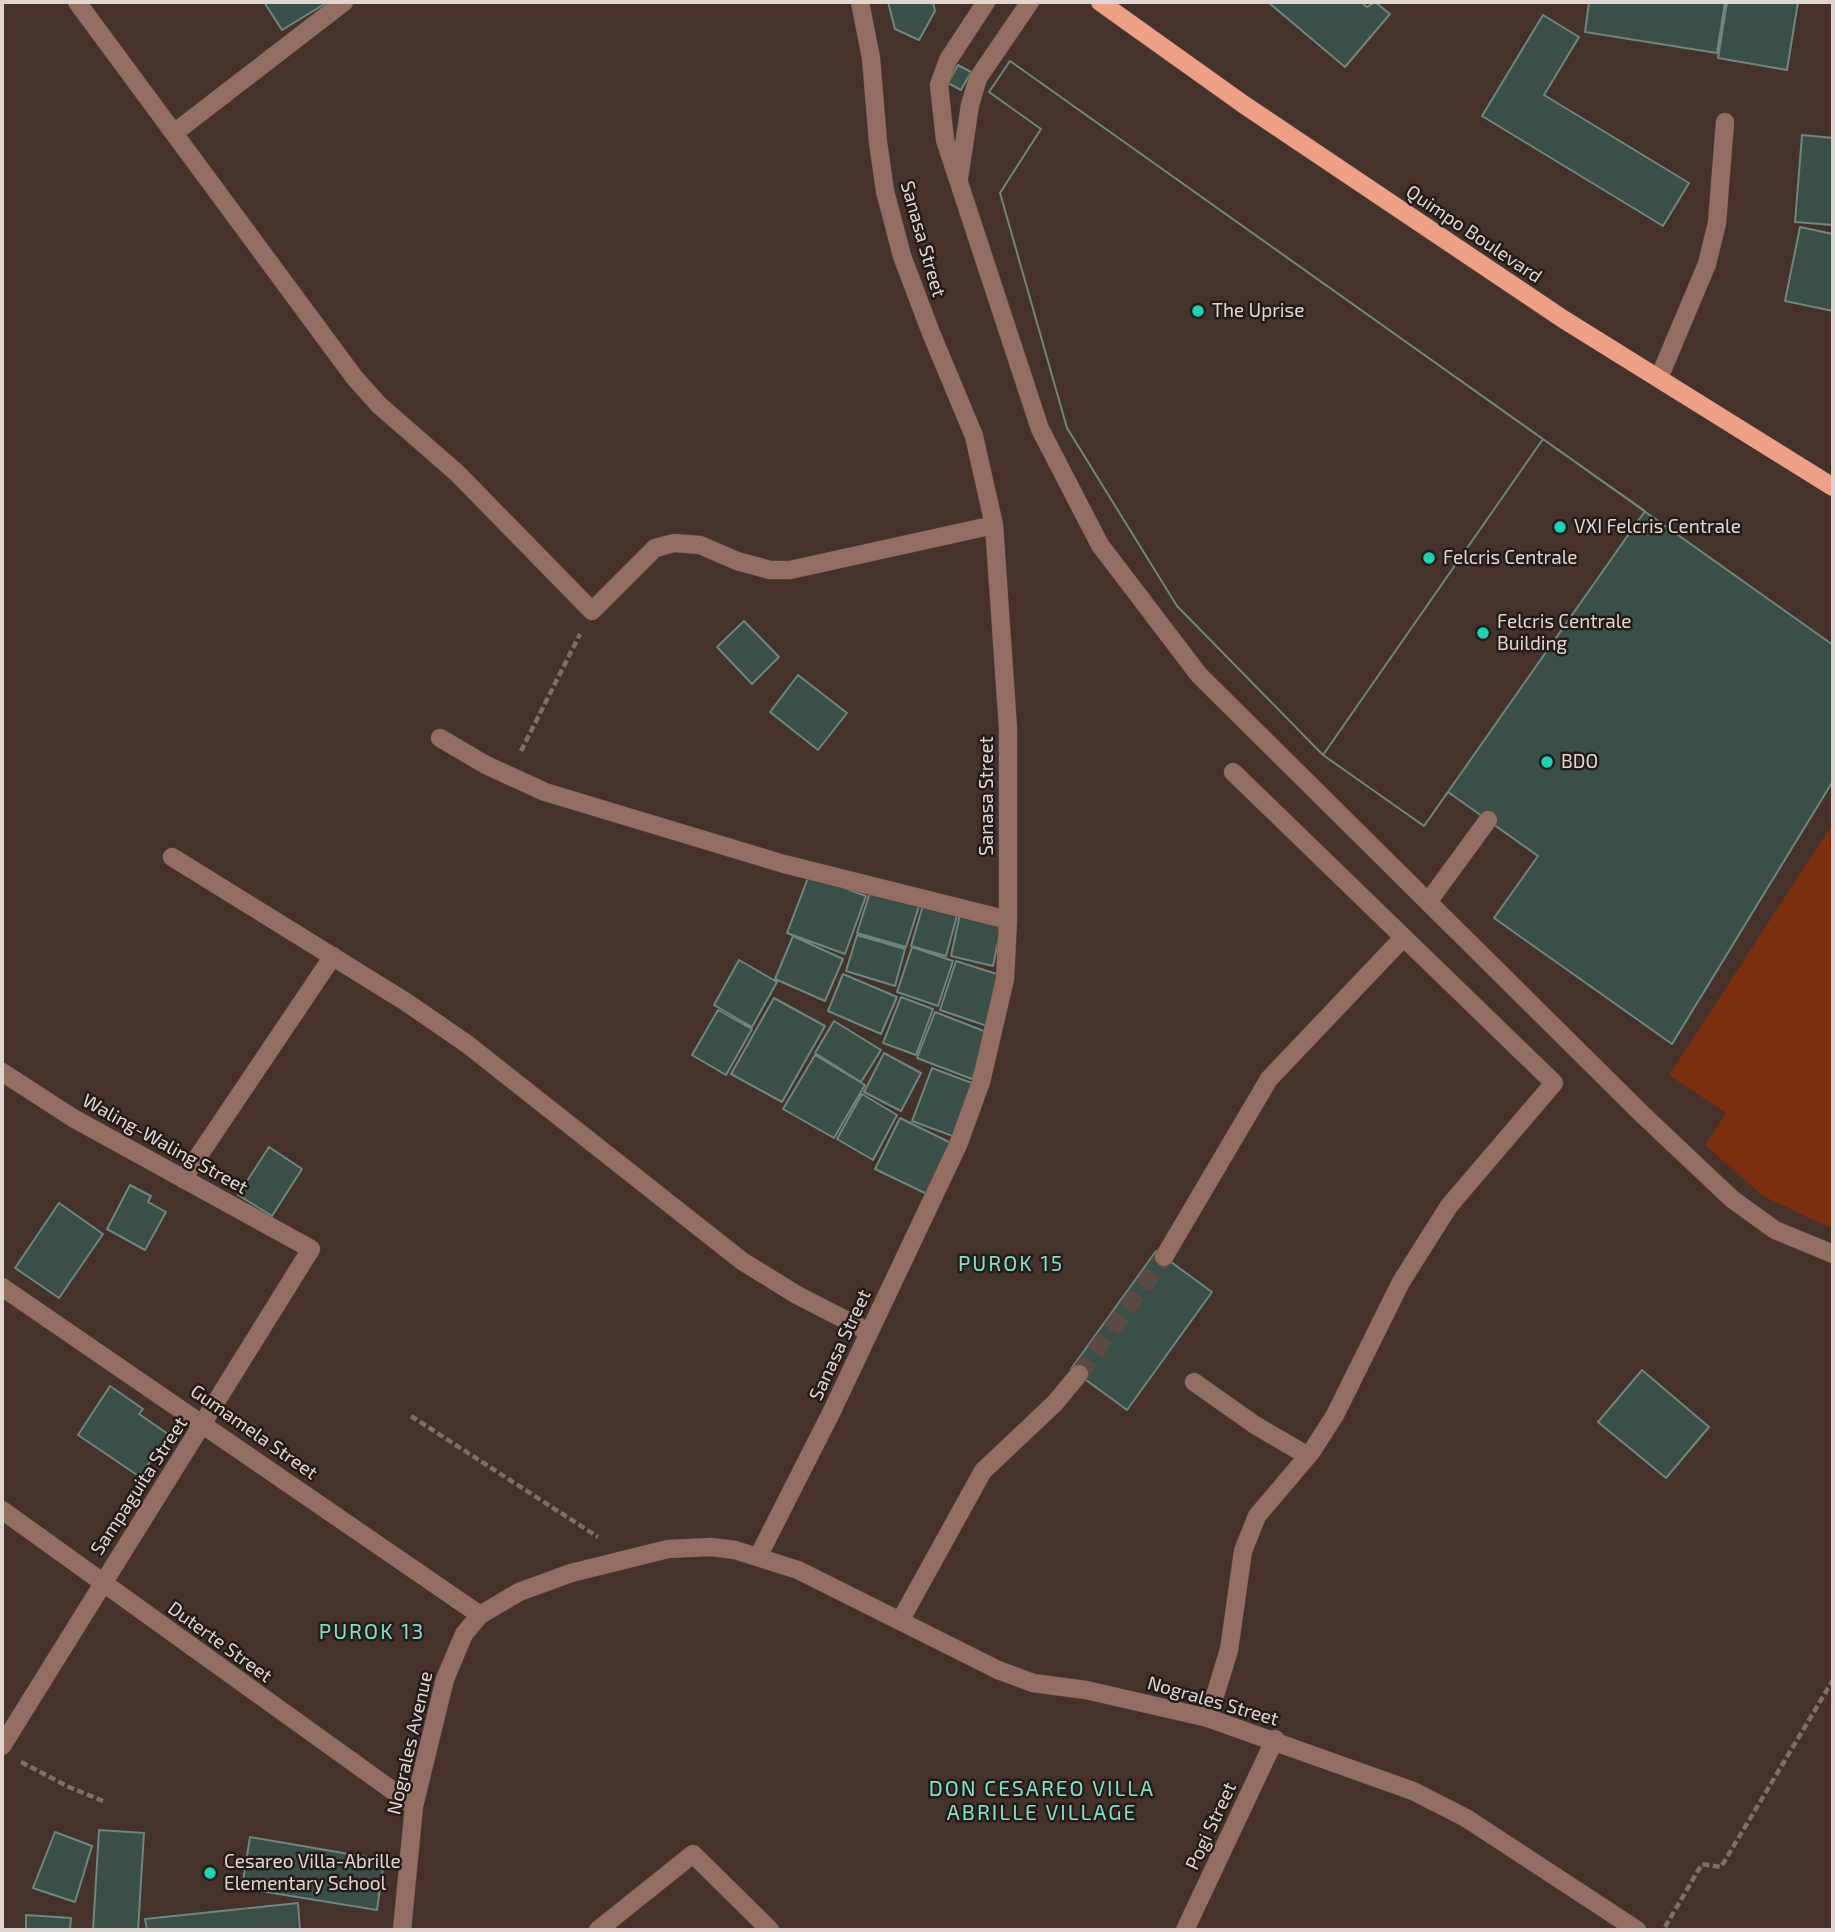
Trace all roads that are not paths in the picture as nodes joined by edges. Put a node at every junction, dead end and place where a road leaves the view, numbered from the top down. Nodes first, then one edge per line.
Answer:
1 (77, 2) edge
2 (344, 2) edge
3 (860, 2) edge
4 (986, 2) edge
5 (1030, 2) edge
6 (1100, 2) edge
7 (1725, 122) dead end
8 (174, 133) junction
9 (958, 185) junction
10 (1659, 378) junction
11 (1833, 486) edge
12 (994, 524) junction
13 (440, 738) dead end
14 (1233, 772) dead end
15 (1488, 820) dead end
16 (172, 857) dead end
17 (1428, 902) junction
18 (1008, 920) junction
19 (1402, 939) junction
20 (333, 956) junction
21 (2, 1072) edge
22 (183, 1179) junction
23 (1830, 1248) edge
24 (311, 1249) joint
25 (1164, 1257) tunnel mouth
26 (2, 1287) edge
27 (869, 1332) junction
28 (1079, 1374) tunnel mouth
29 (1194, 1382) dead end
30 (204, 1423) junction
31 (1307, 1456) junction
32 (2, 1510) edge
33 (758, 1557) junction
34 (102, 1583) junction
35 (480, 1615) junction
36 (900, 1621) junction
37 (1208, 1718) junction
38 (1275, 1739) junction
39 (7, 1752) edge
40 (414, 1806) junction
41 (402, 1930) edge
42 (598, 1930) edge
43 (770, 1930) edge
44 (1185, 1930) edge
45 (1637, 1930) edge

1 - 8 street
2 - 8 street
3 - 12 street, Sanasa Street
4 - 9 street
5 - 9 street
6 - 10 main road, Quimpo Boulevard
7 - 10 street
8 - 12 street
9 - 17 street
10 - 11 main road, Quimpo Boulevard
12 - 18 street, Sanasa Street
13 - 18 street
14 - 19 street
15 - 17 street
16 - 20 street
17 - 23 street
18 - 27 street, Sanasa Street
19 - 25 street
19 - 31 street
20 - 22 street
20 - 27 street
21 - 22 street, Waling-Waling Street
22 - 24 street, Waling-Waling Street
24 - 30 street, Sampaguita Street
26 - 30 street, Gumamela Street
27 - 33 street, Sanasa Street
28 - 36 street
29 - 31 street
30 - 34 street, Sampaguita Street
30 - 35 street, Gumamela Street
31 - 37 street
32 - 34 street, Duterte Street
33 - 35 street, Nograles Avenue
33 - 36 street, Nograles Street
34 - 39 street, Sampaguita Street
34 - 40 street, Duterte Street
35 - 40 street, Nograles Avenue
36 - 37 street, Nograles Street
37 - 38 street, Nograles Street
38 - 44 street, Pogi Street
38 - 45 street, Nograles Street
40 - 41 street, Nograles Avenue
42 - 43 street

